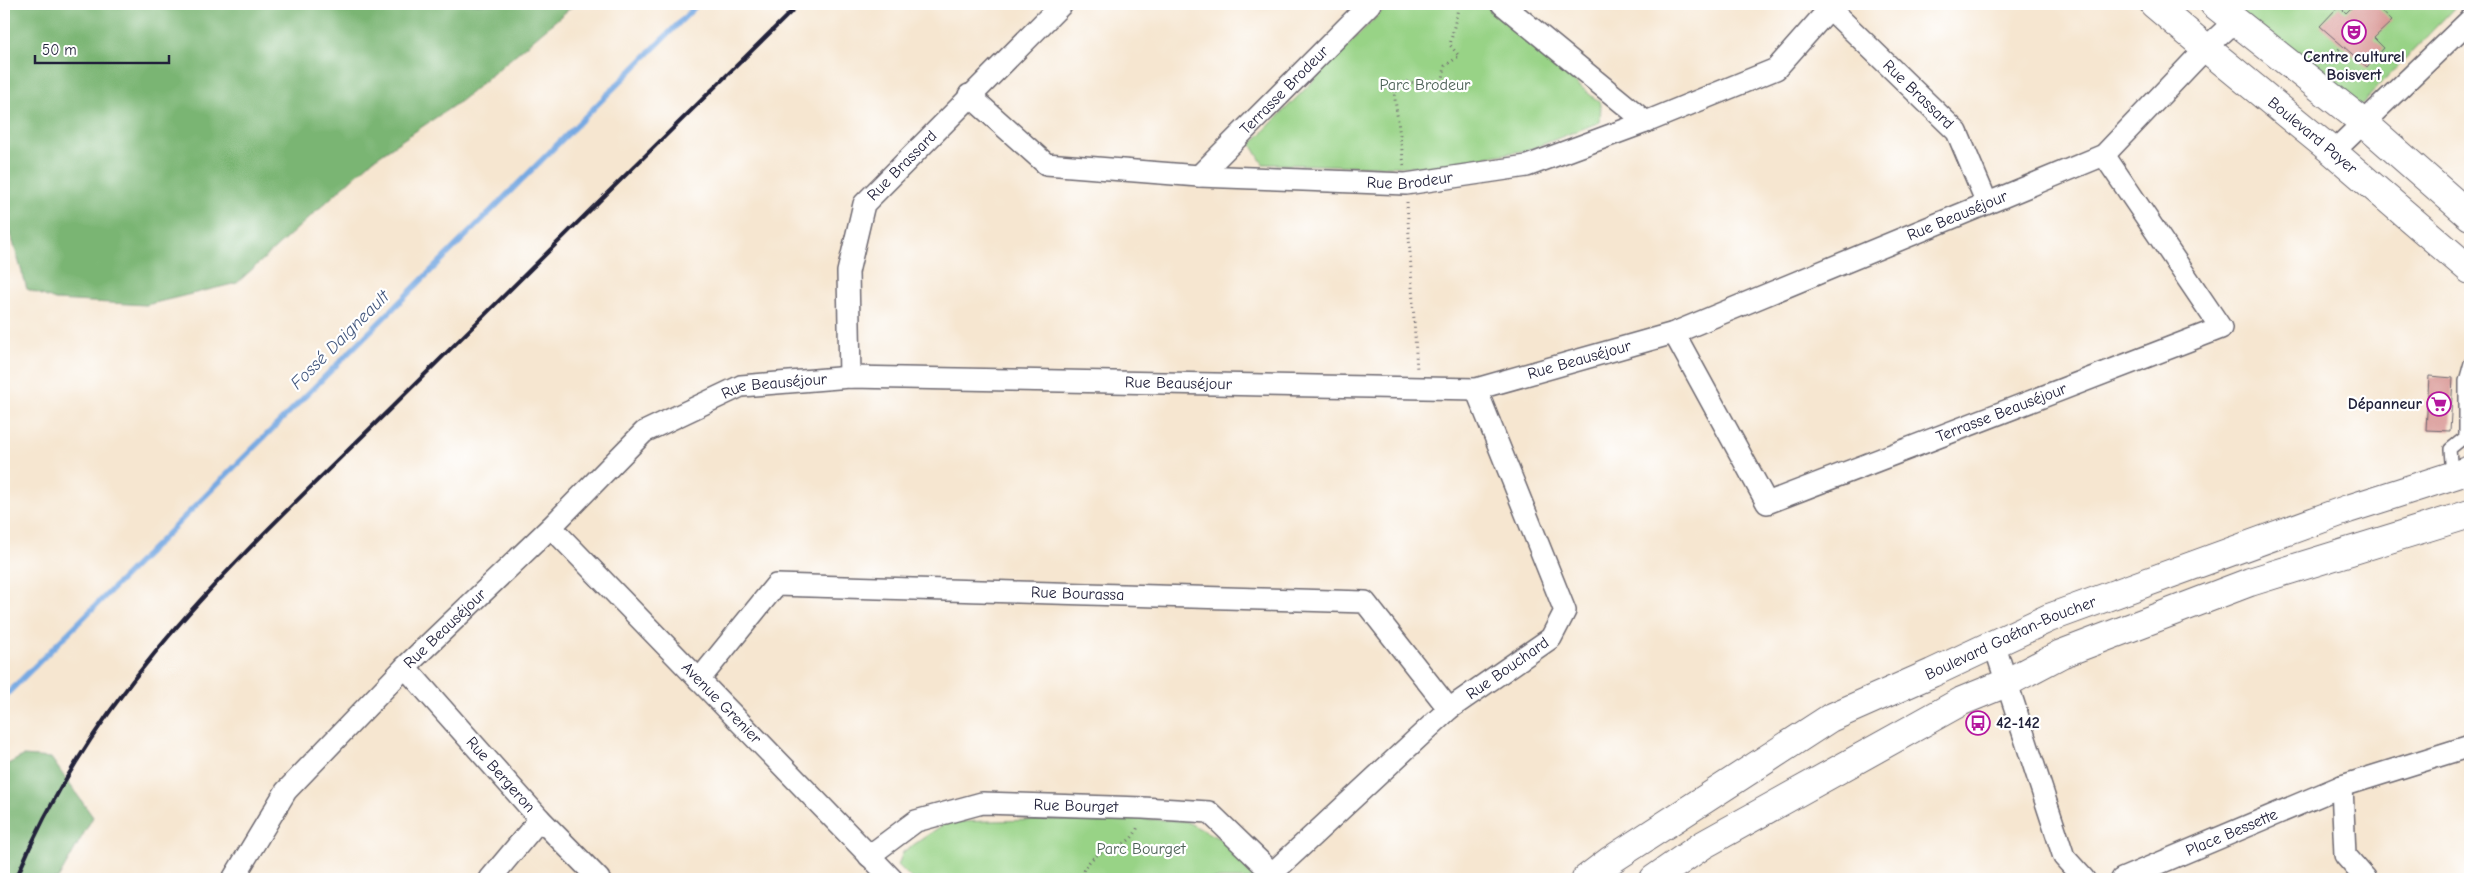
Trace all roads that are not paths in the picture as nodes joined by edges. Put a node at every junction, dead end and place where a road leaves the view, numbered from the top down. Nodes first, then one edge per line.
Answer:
1 (1062, 4) edge
2 (1370, 4) edge
3 (1502, 4) edge
4 (2154, 4) edge
5 (2214, 4) edge
6 (1827, 6) edge
7 (2470, 20) edge
8 (2234, 22) junction
9 (2206, 48) junction
10 (969, 95) junction
11 (1646, 122) junction
12 (2363, 122) junction
13 (2334, 152) junction
14 (2104, 156) junction
15 (1199, 176) junction
16 (1987, 203) junction
17 (2470, 216) edge
18 (2470, 270) edge
19 (1674, 333) junction
20 (2470, 363) edge
21 (850, 377) junction
22 (1476, 389) junction
23 (2468, 437) edge
24 (2461, 473) edge
25 (2470, 514) edge
26 (551, 527) junction
27 (1994, 644) junction
28 (404, 667) junction
29 (699, 680) junction
30 (2006, 683) junction
31 (1449, 709) junction
32 (2470, 746) edge
33 (2342, 786) junction
34 (540, 819) junction
35 (869, 856) junction
36 (1269, 876) edge
37 (233, 879) edge
38 (490, 879) edge
39 (599, 879) edge
40 (892, 879) edge
41 (1586, 879) edge
42 (1654, 879) edge
43 (2084, 879) edge
44 (2122, 879) edge
45 (2366, 879) edge

1 - 10 street, Rue Brassard
2 - 15 street, Terrasse Brodeur
3 - 11 street
4 - 9 main road, Boulevard Payer
5 - 8 main road
6 - 11 street, Rue Brodeur
6 - 16 street, Rue Brassard
7 - 12 street
8 - 9 street, Rue Beauséjour
8 - 12 main road
9 - 13 main road, Boulevard Payer
9 - 14 street, Rue Beauséjour
10 - 15 street, Rue Brodeur
10 - 21 street, Rue Brassard
11 - 15 street, Rue Brodeur
12 - 13 street
12 - 17 main road
13 - 18 main road, Boulevard Payer
14 - 16 street, Rue Beauséjour
14 - 19 street, Terrasse Beauséjour
16 - 19 street, Rue Beauséjour
19 - 22 street, Rue Beauséjour
20 - 23 lane
21 - 22 street, Rue Beauséjour
21 - 26 street, Rue Beauséjour
22 - 31 street, Rue Bouchard
23 - 24 lane
24 - 27 main road, Boulevard Gaétan-Boucher
25 - 30 main road
26 - 28 street, Rue Beauséjour
26 - 29 street, Avenue Grenier
27 - 30 street
27 - 41 main road, Boulevard Gaétan-Boucher
28 - 34 street, Rue Bergeron
28 - 37 street, Rue Beauséjour
29 - 31 street, Rue Bourassa
29 - 35 street, Avenue Grenier
30 - 42 main road
30 - 43 street
31 - 36 street, Rue Bouchard
32 - 33 street, Place Bessette
33 - 44 street, Place Bessette
33 - 45 street
34 - 38 street
34 - 39 street, Rue Bergeron
35 - 36 street, Rue Bourget
35 - 40 street, Avenue Grenier

